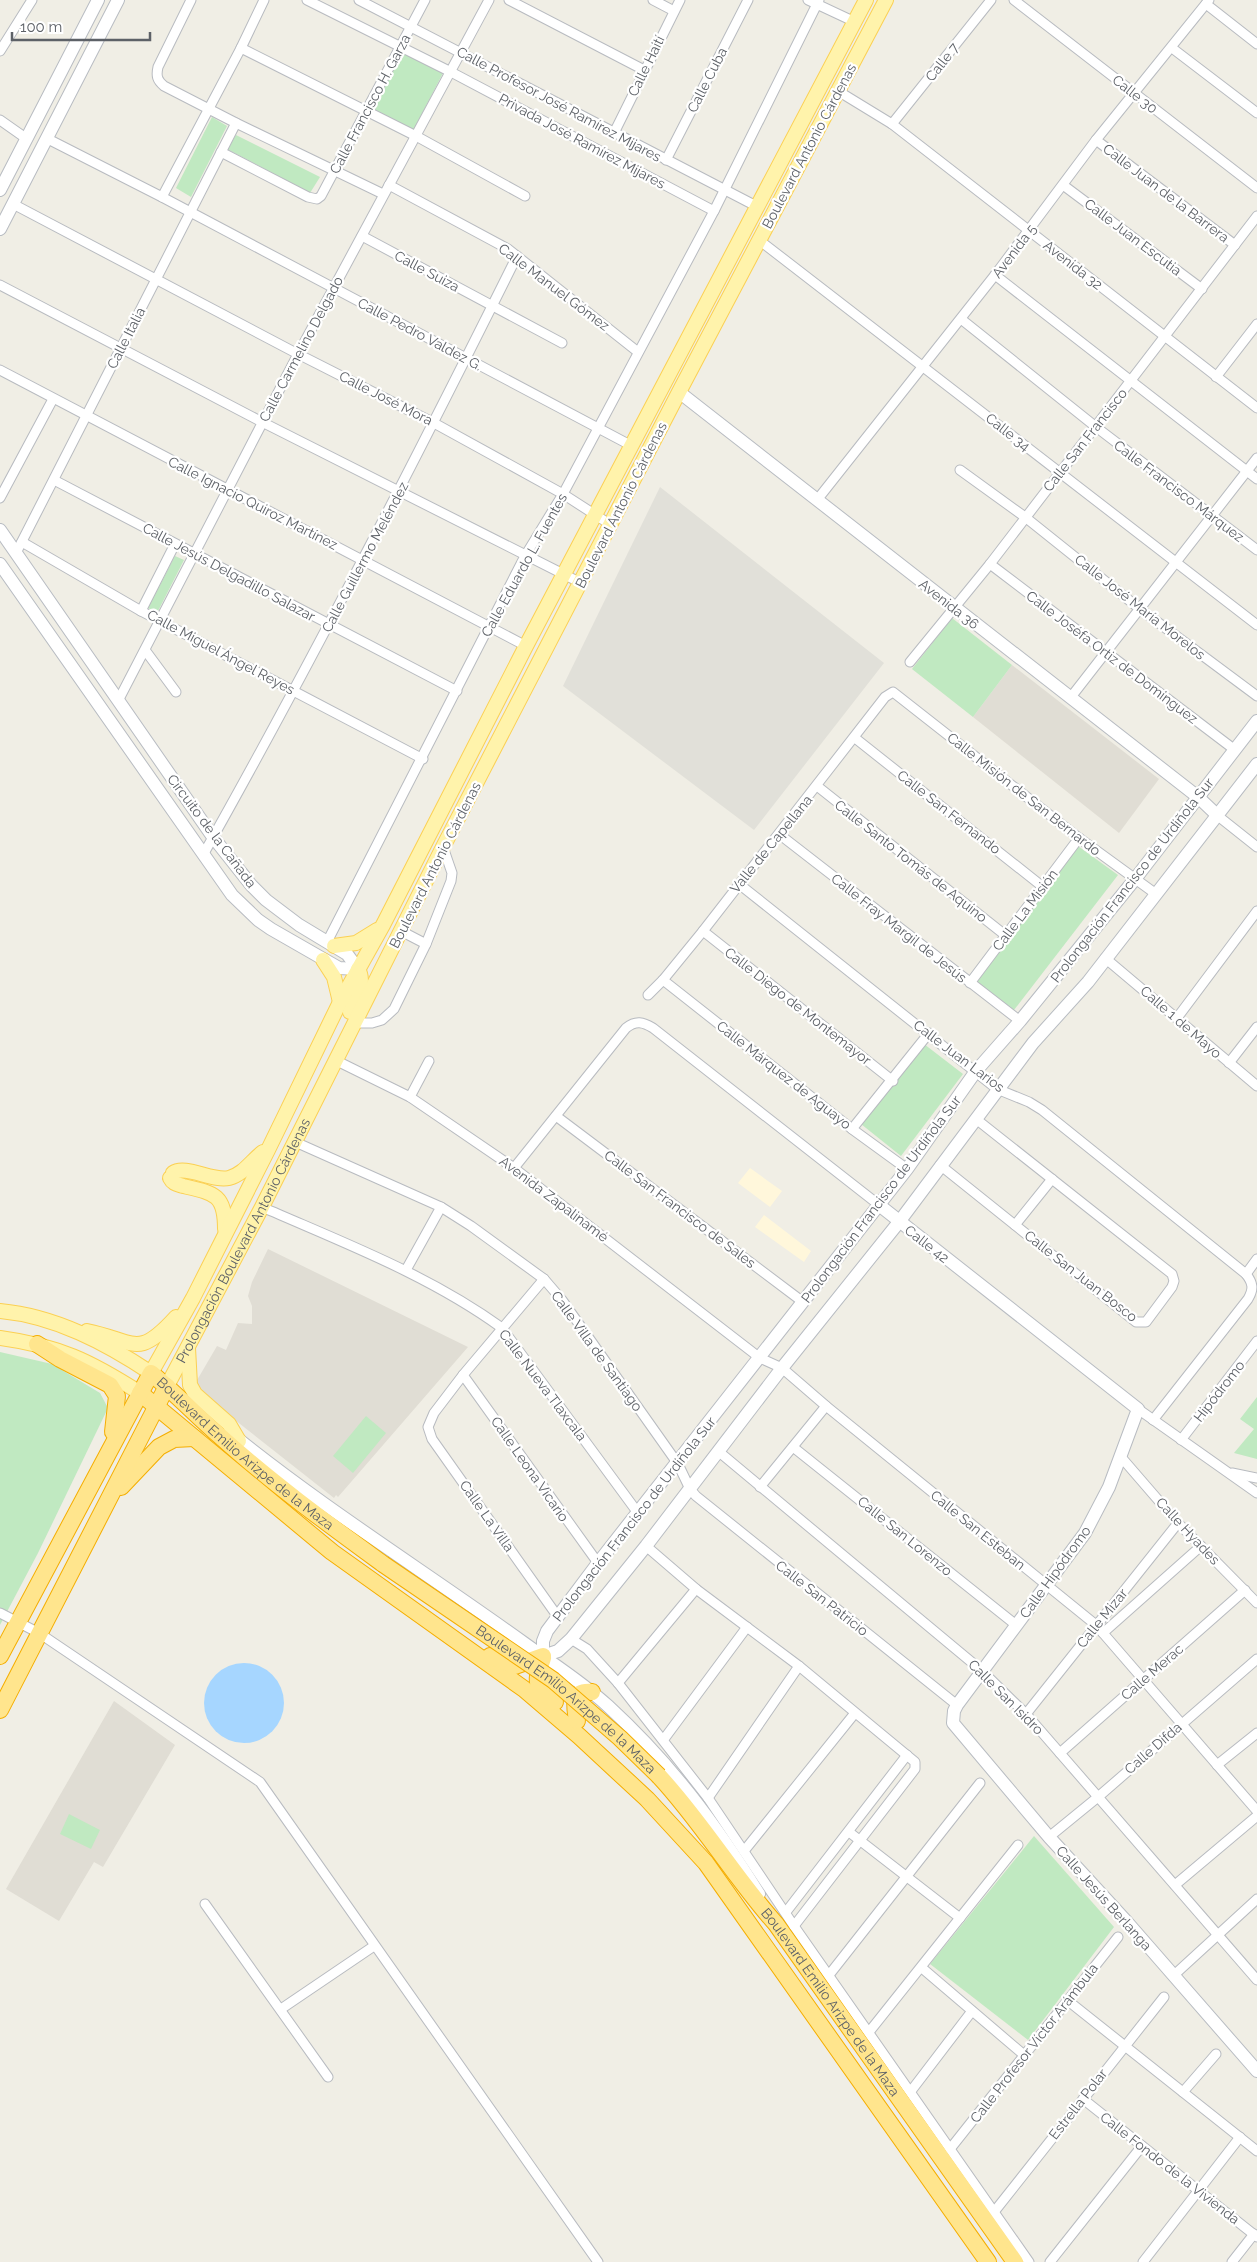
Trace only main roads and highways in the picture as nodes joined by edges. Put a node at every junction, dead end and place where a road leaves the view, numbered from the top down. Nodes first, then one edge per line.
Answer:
1 (866, 0) edge
2 (886, 0) edge
3 (383, 925) junction
4 (403, 927) junction
5 (331, 944) road end
6 (324, 960) road end
7 (358, 968) junction
8 (340, 1002) junction
9 (357, 1017) joint
10 (337, 1056) junction
11 (268, 1150) junction
12 (276, 1177) junction
13 (244, 1195) junction
14 (225, 1232) junction
15 (246, 1236) junction
16 (193, 1298) junction
17 (0, 1312) edge
18 (69, 1328) junction
19 (0, 1333) edge
20 (0, 1338) edge
21 (29, 1343) junction
22 (188, 1346) junction
23 (151, 1373) junction
24 (166, 1386) junction
25 (140, 1393) junction
26 (156, 1407) junction
27 (194, 1438) junction
28 (239, 1441) road end
29 (112, 1442) junction
30 (109, 1499) junction
31 (306, 1528) junction
32 (0, 1656) edge
33 (592, 1692) road end
34 (0, 1710) edge
35 (577, 1721) junction
36 (690, 1845) junction
37 (988, 2262) edge
38 (1015, 2262) edge

1 - 3 main road, Boulevard Antonio Cárdenas
2 - 4 main road, Boulevard Antonio Cárdenas
3 - 5 main road
3 - 7 main road, Boulevard Antonio Cárdenas
4 - 7 main road
4 - 9 main road, Boulevard Antonio Cárdenas
6 - 8 main road
7 - 8 main road, Prolongación Boulevard Antonio Cárdenas
7 - 10 main road
8 - 11 main road, Prolongación Boulevard Antonio Cárdenas
9 - 10 main road, Prolongación Boulevard Antonio Cárdenas
10 - 12 main road, Prolongación Boulevard Antonio Cárdenas
11 - 13 main road, Prolongación Boulevard Antonio Cárdenas
11 - 14 main road
12 - 13 main road
12 - 15 main road, Prolongación Boulevard Antonio Cárdenas
13 - 14 main road, Prolongación Boulevard Antonio Cárdenas
13 - 15 main road
14 - 16 main road, Prolongación Boulevard Antonio Cárdenas
15 - 22 main road, Prolongación Boulevard Antonio Cárdenas
16 - 18 main road
16 - 23 main road, Prolongación Boulevard Antonio Cárdenas
17 - 18 main road, Boulevard Emilio Arizpe de la Maza
18 - 23 main road, Boulevard Emilio Arizpe de la Maza
19 - 21 main road
20 - 21 main road, Boulevard Emilio Arizpe de la Maza
21 - 25 main road, Boulevard Emilio Arizpe de la Maza
21 - 29 highway
22 - 24 main road, Prolongación Boulevard Antonio Cárdenas
22 - 28 main road
23 - 24 highway, Boulevard Emilio Arizpe de la Maza
23 - 25 highway, Prolongación Boulevard Antonio Cárdenas
24 - 26 highway, Prolongación Boulevard Antonio Cárdenas
24 - 38 highway, Boulevard Emilio Arizpe de la Maza, bridge
25 - 26 highway, Boulevard Emilio Arizpe de la Maza
25 - 29 highway, Prolongación Boulevard Antonio Cárdenas
26 - 27 highway, Boulevard Emilio Arizpe de la Maza
26 - 30 highway, Prolongación Boulevard Antonio Cárdenas
27 - 30 highway
27 - 31 highway, Boulevard Emilio Arizpe de la Maza
29 - 32 highway, Prolongación Boulevard Antonio Cárdenas
30 - 34 highway, Prolongación Boulevard Antonio Cárdenas
31 - 35 highway
31 - 36 highway, Boulevard Emilio Arizpe de la Maza
33 - 35 highway
35 - 36 highway
36 - 37 highway, Boulevard Emilio Arizpe de la Maza

